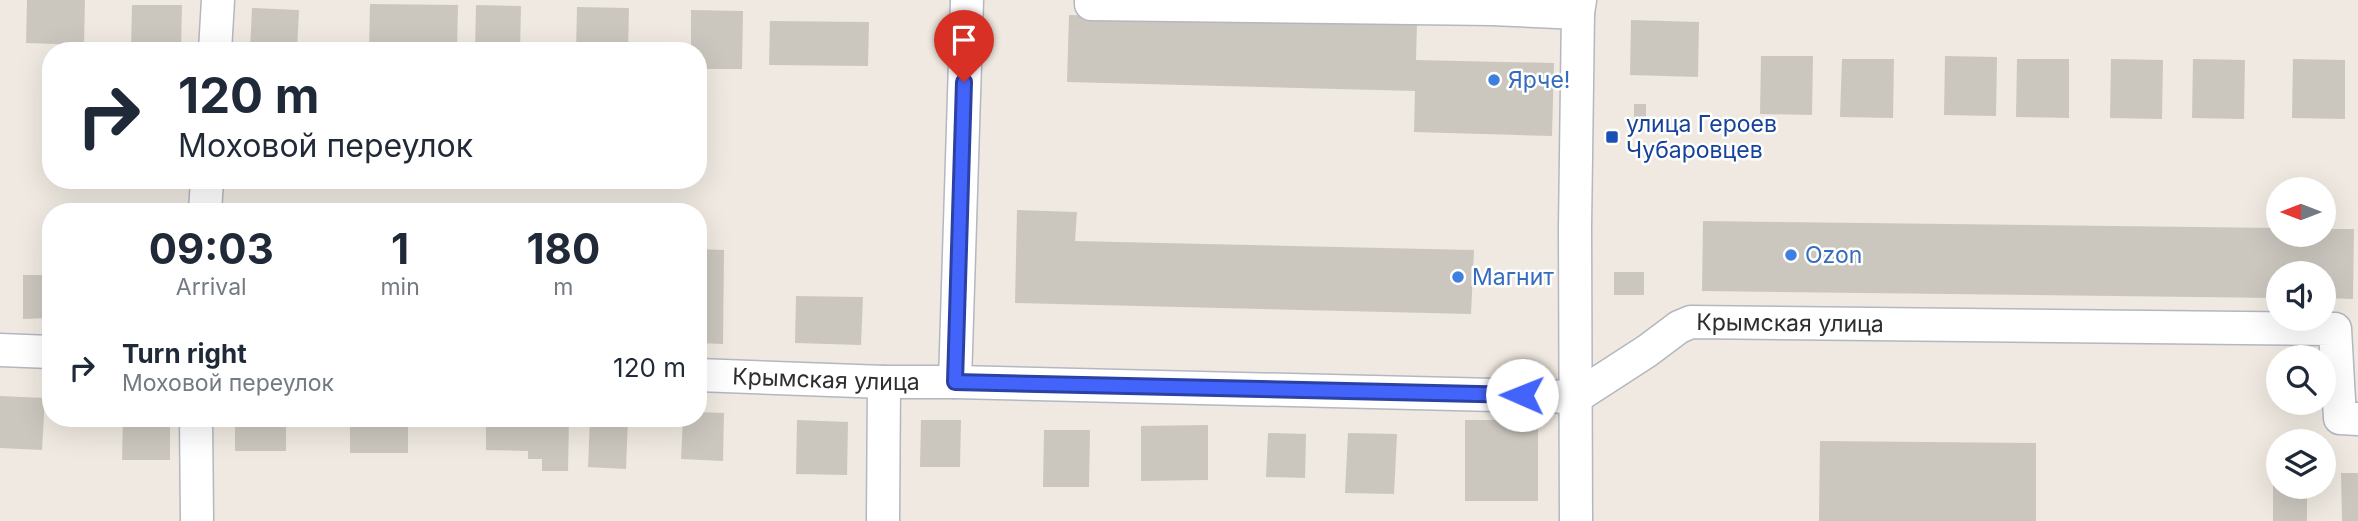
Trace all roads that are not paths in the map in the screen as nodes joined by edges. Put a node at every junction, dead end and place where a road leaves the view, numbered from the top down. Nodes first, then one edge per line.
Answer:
1 (218, 0) edge
2 (967, 0) edge
3 (1091, 0) edge
4 (1579, 6) edge
5 (216, 42) edge
6 (0, 350) edge
7 (42, 352) edge
8 (707, 375) edge
9 (884, 382) junction
10 (955, 382) junction
11 (1576, 397) junction
12 (2358, 419) edge
13 (196, 427) edge
14 (197, 521) edge
15 (883, 521) edge
16 (1576, 521) edge

1 - 5 street
2 - 10 street
3 - 4 street
4 - 11 street
6 - 7 street
8 - 9 street, Крымская улица
9 - 10 street, Крымская улица
9 - 15 street
10 - 11 street, Крымская улица
11 - 12 street, Крымская улица
11 - 16 street
13 - 14 street

